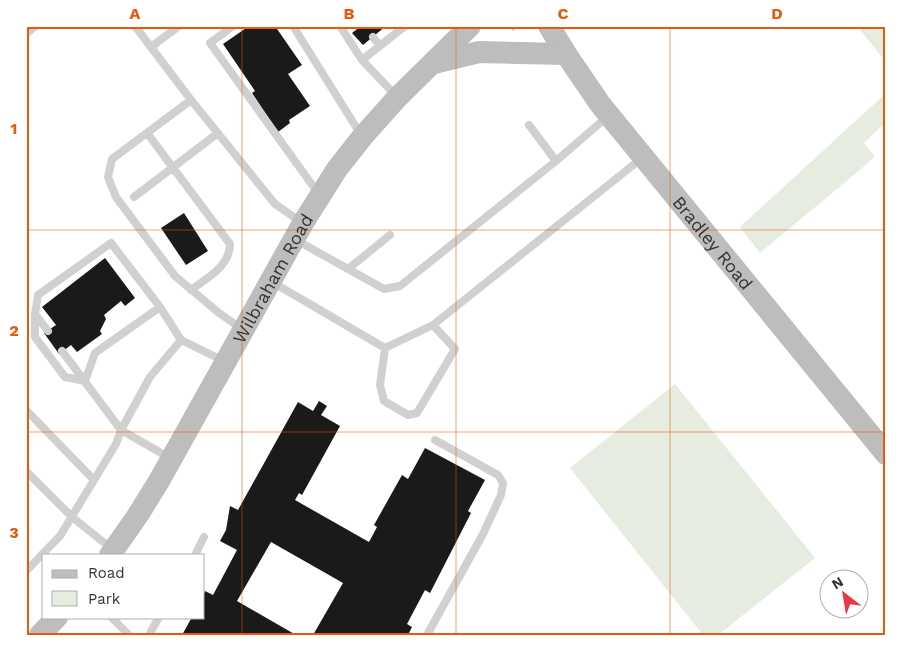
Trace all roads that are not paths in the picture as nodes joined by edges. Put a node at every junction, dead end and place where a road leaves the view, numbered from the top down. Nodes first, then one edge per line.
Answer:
1 (36, 26) edge
2 (135, 26) edge
3 (179, 26) edge
4 (233, 26) edge
5 (293, 26) edge
6 (340, 26) edge
7 (389, 26) edge
8 (405, 26) edge
9 (470, 26) edge
10 (549, 26) edge
11 (26, 34) edge
12 (395, 34) junction
13 (373, 37) dead end
14 (380, 46) junction
15 (151, 47) junction
16 (566, 54) junction
17 (362, 60) junction
18 (434, 63) junction
19 (398, 98) junction
20 (191, 100) junction
21 (609, 115) junction
22 (529, 125) dead end
23 (147, 133) junction
24 (218, 133) junction
25 (362, 136) junction
26 (643, 156) junction
27 (556, 161) junction
28 (173, 168) junction
29 (320, 195) junction
30 (134, 197) dead end
31 (298, 231) junction
32 (390, 234) dead end
33 (348, 269) junction
34 (270, 281) junction
35 (191, 290) junction
36 (160, 307) junction
37 (35, 314) junction
38 (433, 324) junction
39 (244, 330) junction
40 (48, 331) dead end
41 (181, 340) junction
42 (385, 348) junction
43 (62, 351) dead end
44 (226, 362) junction
45 (85, 380) junction
46 (26, 410) edge
47 (121, 430) junction
48 (435, 440) dead end
49 (886, 454) edge
50 (172, 459) junction
51 (26, 471) edge
52 (94, 480) junction
53 (72, 517) junction
54 (204, 537) dead end
55 (112, 553) edge
56 (43, 554) edge
57 (195, 554) edge
58 (42, 555) edge
59 (26, 571) edge
60 (56, 618) edge
61 (112, 618) edge
62 (158, 618) edge
63 (40, 635) edge
64 (129, 635) edge
65 (149, 635) edge
66 (427, 635) edge

1 - 11 lane
2 - 15 lane
3 - 15 lane
4 - 29 lane
5 - 25 lane
6 - 17 lane
7 - 12 lane
8 - 12 lane
9 - 18 main road, Wilbraham Road
10 - 16 main road, Bradley Road
12 - 14 lane
13 - 14 lane
14 - 17 lane
15 - 20 lane
16 - 18 main road
16 - 21 main road, Bradley Road
17 - 19 lane
18 - 19 main road, Wilbraham Road
19 - 25 main road, Wilbraham Road
20 - 23 lane
20 - 24 lane
21 - 26 main road, Bradley Road
21 - 27 lane
22 - 27 lane
23 - 28 lane
23 - 35 lane
24 - 28 lane
24 - 31 lane
25 - 29 main road, Wilbraham Road
26 - 38 lane
26 - 49 main road, Bradley Road
27 - 33 lane
28 - 30 lane
28 - 35 lane
29 - 31 main road, Wilbraham Road
31 - 33 lane
31 - 34 main road, Wilbraham Road
32 - 33 lane
34 - 39 main road, Wilbraham Road
34 - 42 lane
35 - 39 lane
36 - 37 lane
36 - 41 lane
36 - 45 lane
37 - 40 lane
37 - 45 lane
38 - 42 lane
38 - 42 lane
39 - 44 main road, Wilbraham Road
41 - 44 lane
41 - 47 lane
43 - 45 lane
44 - 50 main road, Wilbraham Road
45 - 47 lane
46 - 52 lane
47 - 50 lane
47 - 52 lane
48 - 66 lane
50 - 55 main road, Wilbraham Road
51 - 53 lane
52 - 53 lane
53 - 55 lane
53 - 56 lane
54 - 57 lane
58 - 59 lane
60 - 63 main road
61 - 64 lane
62 - 65 lane

